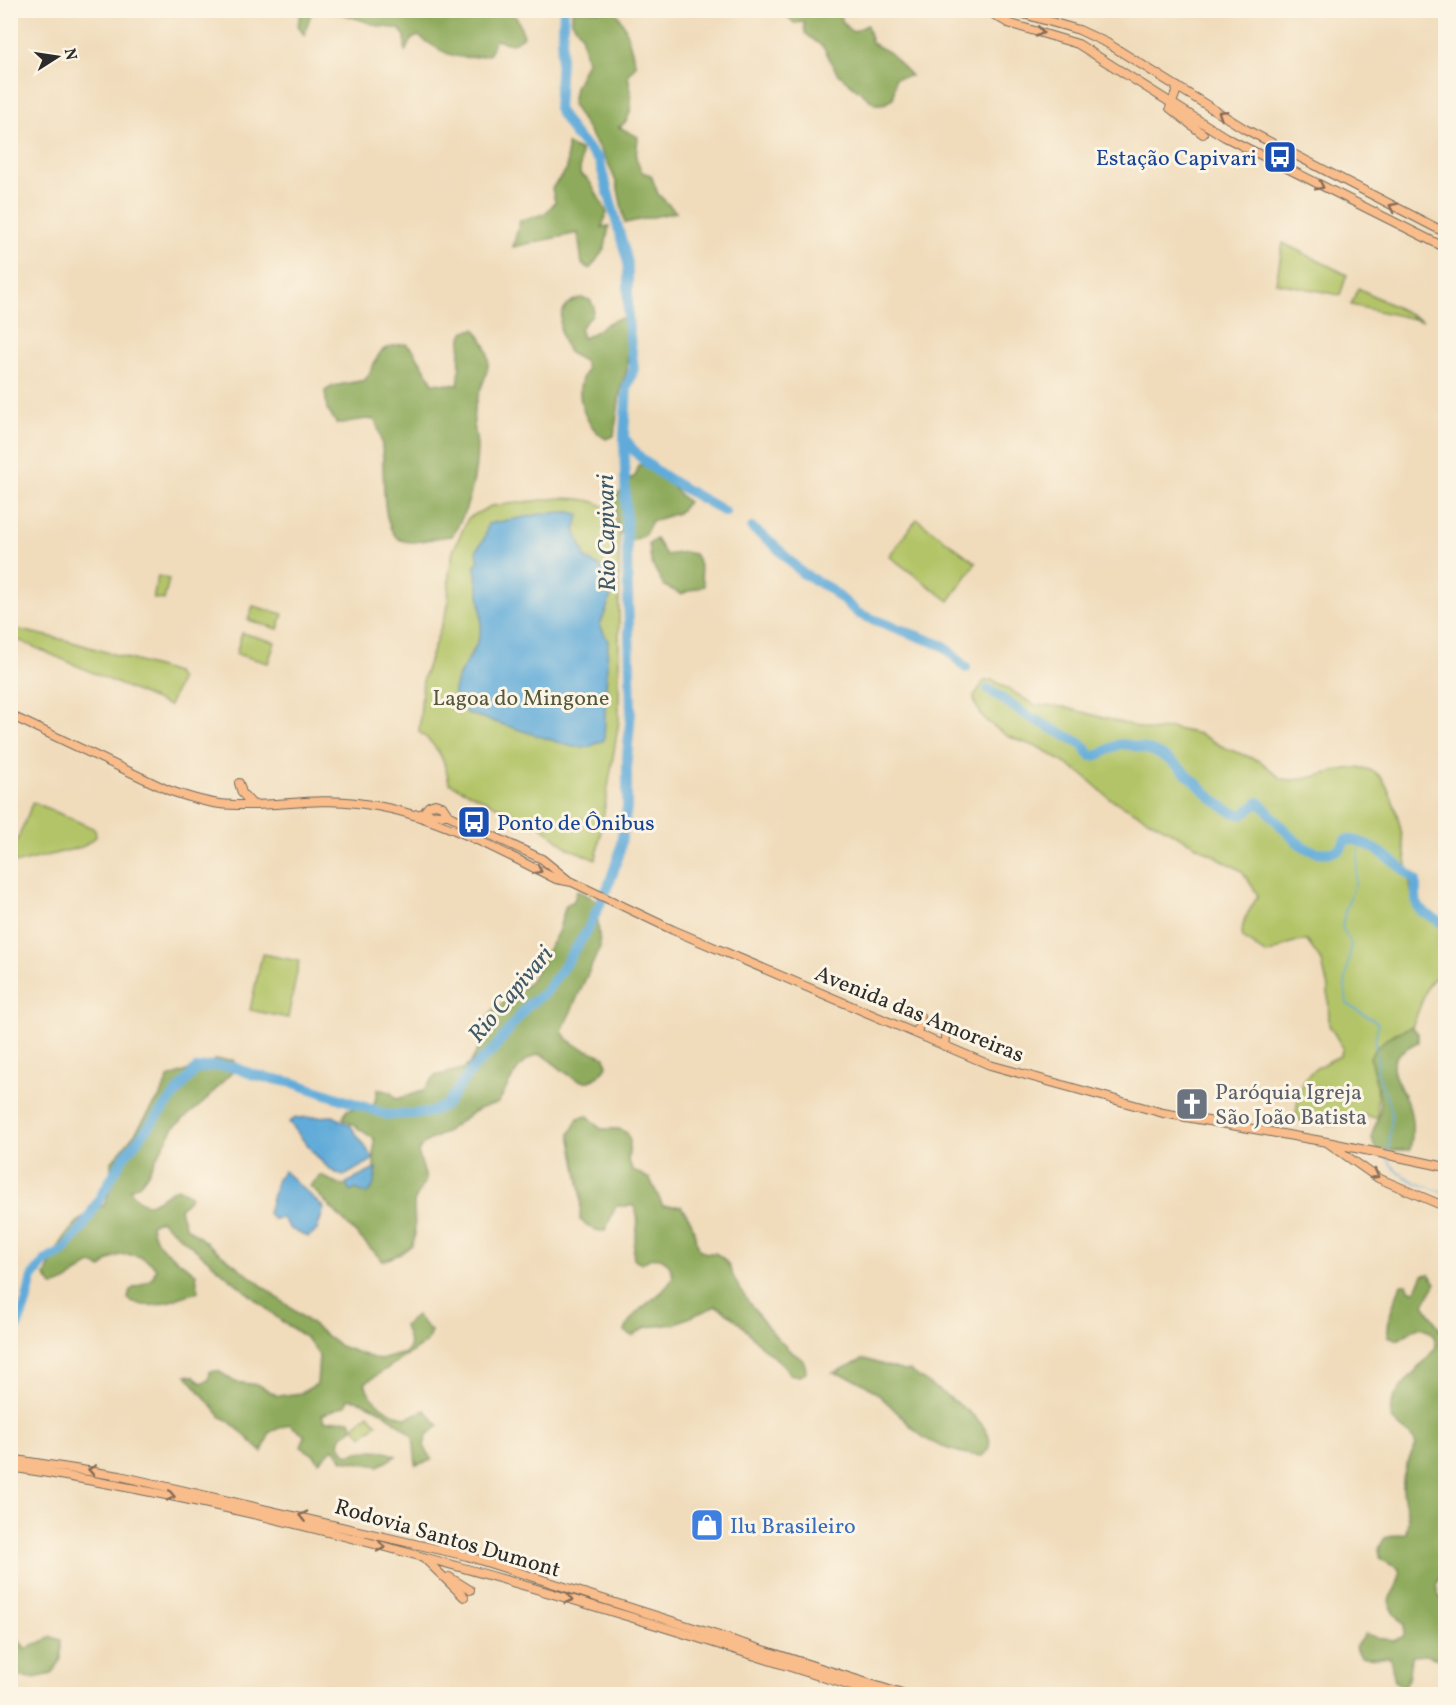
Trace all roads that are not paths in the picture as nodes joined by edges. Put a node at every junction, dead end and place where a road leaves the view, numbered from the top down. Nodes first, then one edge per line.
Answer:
1 (986, 10) edge
2 (1010, 10) edge
3 (1178, 87) junction
4 (1170, 103) junction
5 (1203, 134) dead end
6 (1446, 233) edge
7 (1446, 248) edge
8 (10, 715) edge
9 (239, 783) dead end
10 (252, 804) junction
11 (418, 815) junction
12 (448, 815) junction
13 (442, 825) junction
14 (572, 882) junction
15 (921, 1017) dead end
16 (946, 1029) dead end
17 (917, 1034) junction
18 (944, 1046) junction
19 (1327, 1142) junction
20 (1446, 1167) edge
21 (1446, 1207) edge
22 (10, 1459) edge
23 (10, 1467) edge
24 (421, 1556) junction
25 (467, 1593) dead end
26 (876, 1695) edge
27 (902, 1695) edge

1 -> 4 main road
2 - 3 main road
3 - 4 main road
6 -> 3 main road
4 - 5 main road
4 -> 7 main road
8 - 10 main road, Avenida das Amoreiras
9 - 10 main road
10 - 11 main road, Avenida das Amoreiras
11 - 12 main road, Avenida das Amoreiras
11 - 13 main road, Avenida das Amoreiras
12 - 13 main road
12 - 14 main road, Avenida das Amoreiras
13 -> 14 main road, Avenida das Amoreiras
14 - 17 main road, Avenida das Amoreiras
15 - 17 main road
16 - 18 main road
17 - 18 main road, Avenida das Amoreiras
18 - 19 main road, Avenida das Amoreiras
19 - 20 main road, Avenida das Amoreiras
19 -> 21 main road
27 -> 22 highway, Rodovia Santos Dumont
23 -> 24 highway, Rodovia Santos Dumont
24 - 25 highway
24 -> 26 highway, Rodovia Santos Dumont

